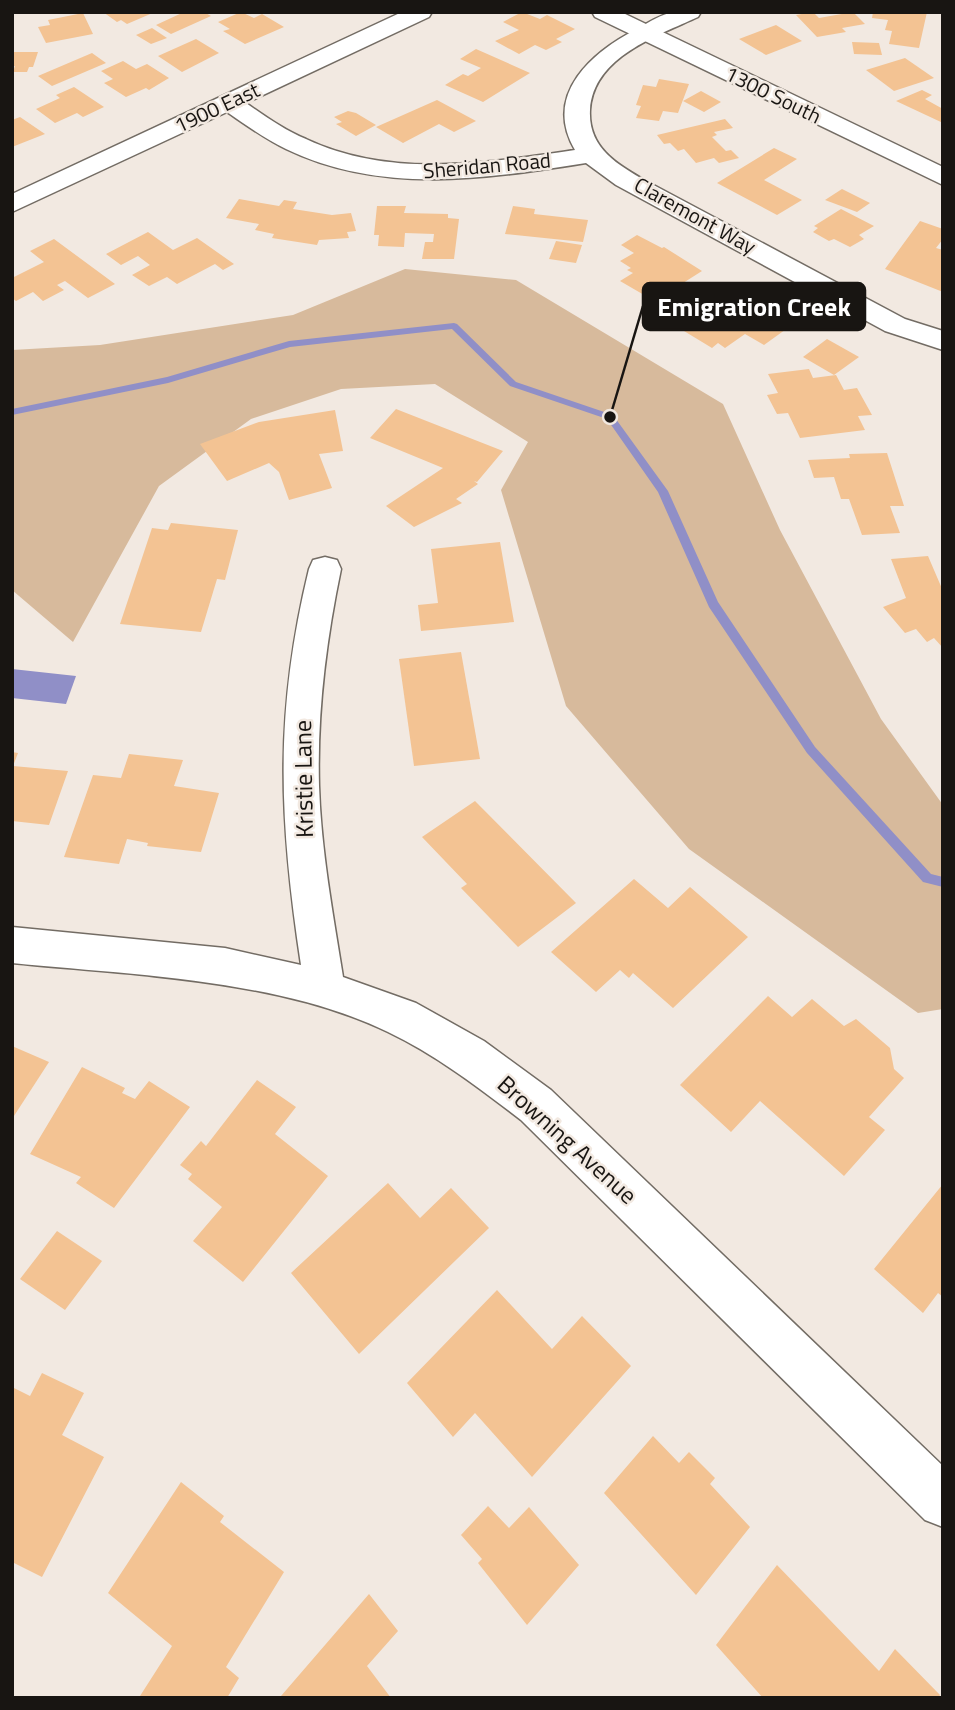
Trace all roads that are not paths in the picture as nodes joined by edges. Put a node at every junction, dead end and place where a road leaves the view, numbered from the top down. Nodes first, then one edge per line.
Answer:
1 (421, 12) edge
2 (603, 12) edge
3 (690, 12) edge
4 (647, 33) junction
5 (229, 103) junction
6 (592, 155) junction
7 (943, 177) edge
8 (12, 204) edge
9 (943, 341) edge
10 (325, 569) dead end
11 (12, 945) edge
12 (324, 989) junction
13 (943, 1502) edge

1 - 5 street, 1900 East
2 - 4 street, 1300 South
3 - 4 street
4 - 6 street
4 - 7 street, 1300 South
5 - 6 street, Sheridan Road
5 - 8 street, 1900 East
6 - 9 street, Claremont Way
10 - 12 street, Kristie Lane
11 - 12 street, Browning Avenue
12 - 13 street, Browning Avenue

